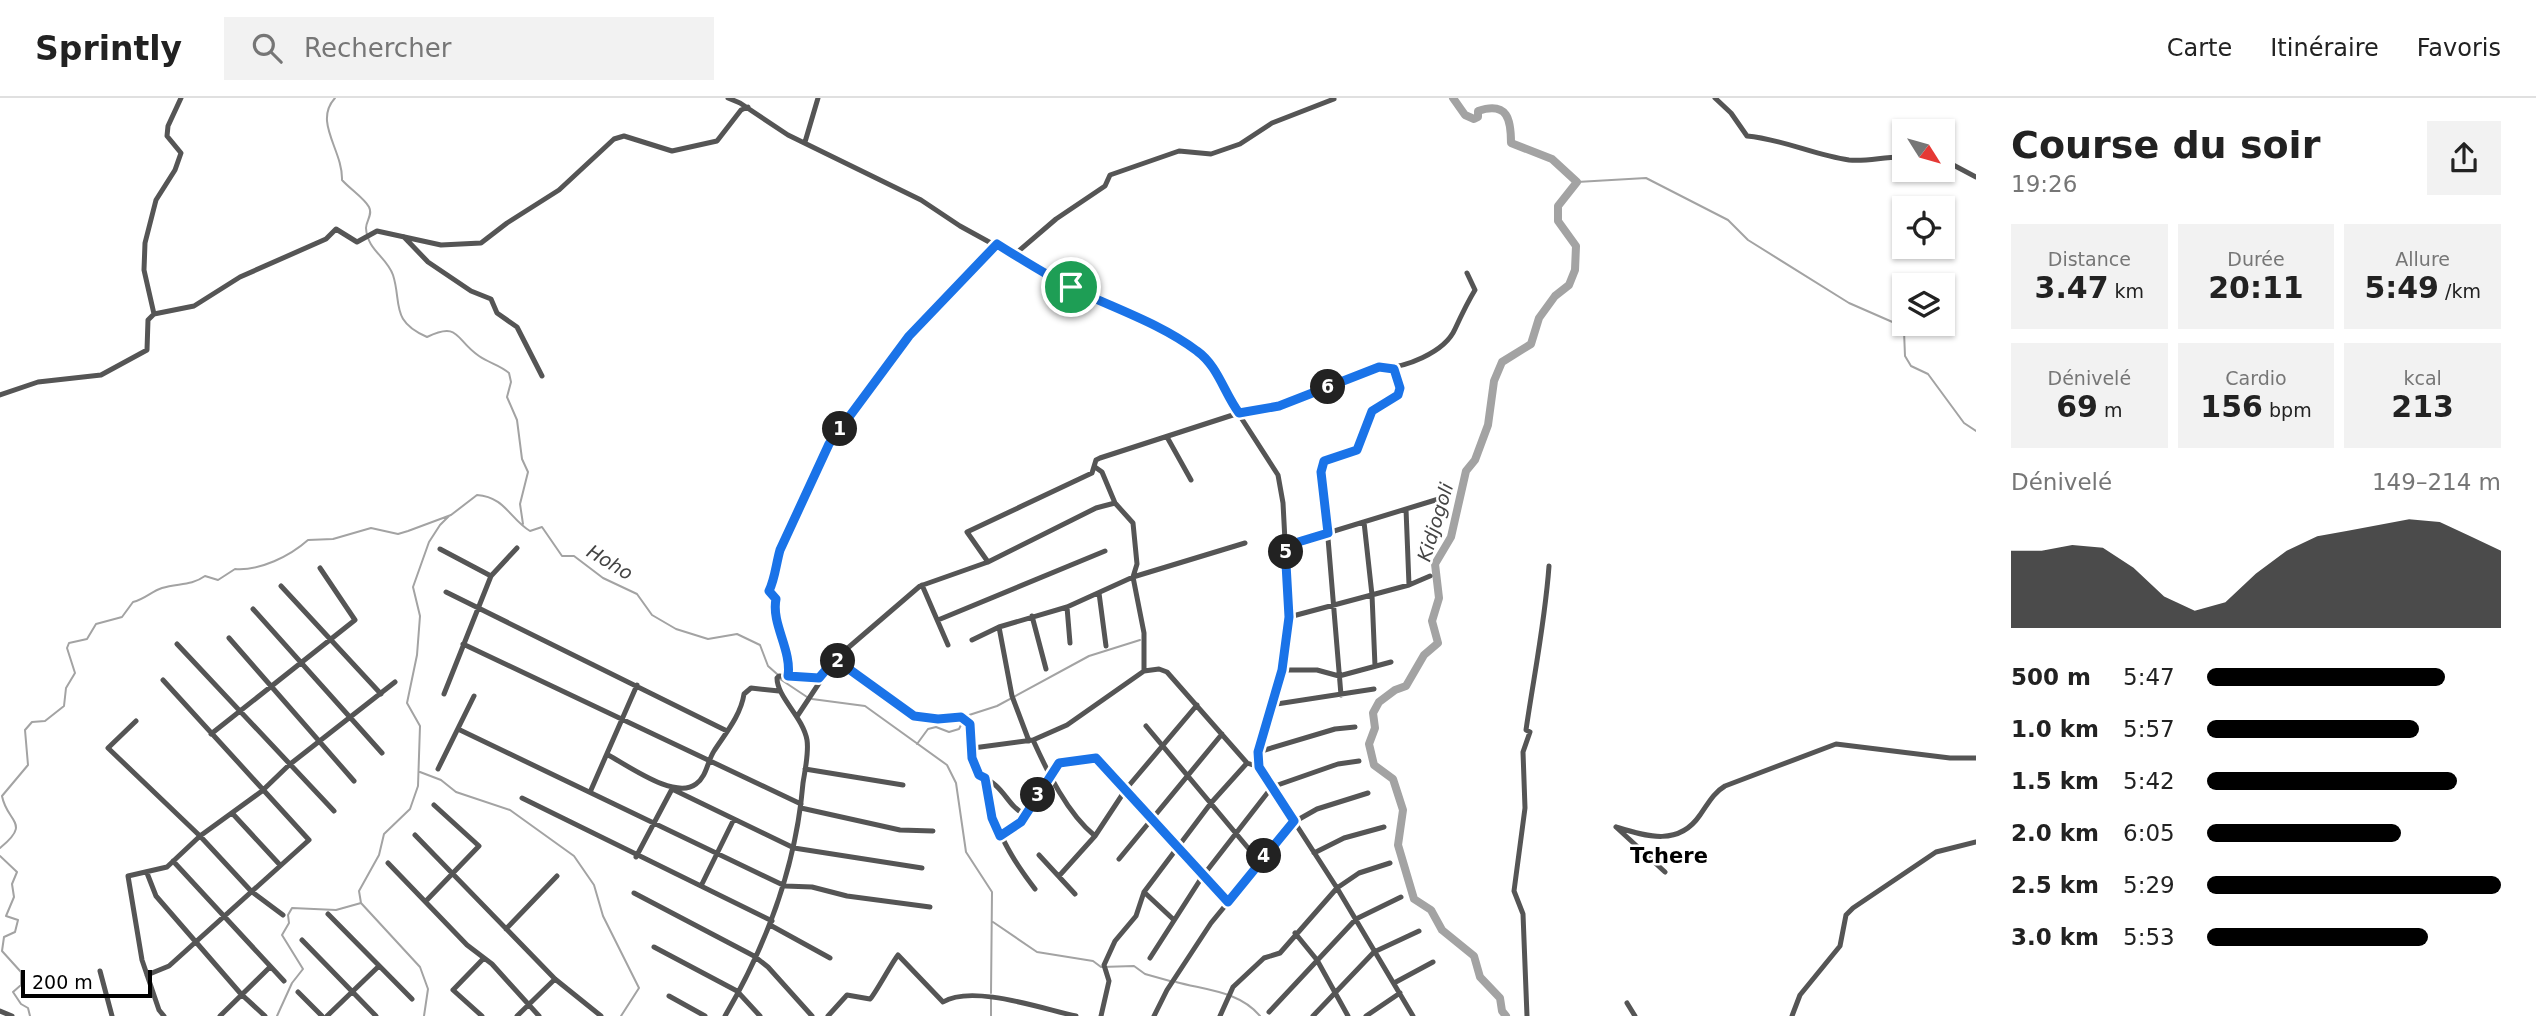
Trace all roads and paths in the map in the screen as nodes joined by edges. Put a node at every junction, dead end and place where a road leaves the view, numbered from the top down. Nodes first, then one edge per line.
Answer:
1 (181, 98) edge
2 (728, 98) edge
3 (818, 98) edge
4 (1715, 98) edge
5 (1334, 99) edge
6 (748, 107) junction
7 (805, 142) junction
8 (1892, 157) edge
9 (1955, 166) edge
10 (1976, 177) edge
11 (404, 237) junction
12 (997, 244) junction
13 (1014, 255) junction
14 (1467, 273) dead end
15 (153, 314) junction
16 (1394, 369) junction
17 (542, 376) dead end
18 (0, 395) edge
19 (1239, 413) junction
20 (1167, 437) junction
21 (1095, 467) junction
22 (1191, 480) dead end
23 (1442, 498) dead end
24 (1115, 503) junction
25 (1406, 509) junction
26 (1364, 522) junction
27 (1328, 533) junction
28 (1245, 543) dead end
29 (1285, 546) junction
30 (517, 548) dead end
31 (440, 549) dead end
32 (1105, 551) dead end
33 (988, 562) junction
34 (1549, 566) dead end
35 (320, 568) dead end
36 (491, 576) junction
37 (1430, 576) dead end
38 (1133, 577) junction
39 (922, 585) junction
40 (1409, 585) junction
41 (281, 586) dead end
42 (446, 592) dead end
43 (1099, 593) junction
44 (1372, 595) junction
45 (1335, 604) junction
46 (1067, 607) junction
47 (477, 608) junction
48 (253, 609) dead end
49 (1032, 616) junction
50 (1289, 617) junction
51 (937, 620) junction
52 (999, 627) junction
53 (229, 638) dead end
54 (330, 640) junction
55 (972, 640) dead end
56 (1070, 643) dead end
57 (177, 644) dead end
58 (463, 645) junction
59 (948, 645) dead end
60 (1106, 646) dead end
61 (835, 659) junction
62 (1391, 662) dead end
63 (300, 664) junction
64 (1375, 666) junction
65 (1046, 669) dead end
66 (1282, 670) junction
67 (1144, 671) junction
68 (788, 676) junction
69 (1339, 676) junction
70 (819, 678) junction
71 (163, 680) dead end
72 (395, 682) dead end
73 (637, 685) junction
74 (271, 688) junction
75 (1374, 689) dead end
76 (779, 691) junction
77 (381, 694) junction
78 (444, 694) dead end
79 (1340, 695) junction
80 (474, 696) dead end
81 (1197, 705) junction
82 (1270, 705) junction
83 (240, 713) junction
84 (798, 715) junction
85 (351, 719) junction
86 (621, 720) junction
87 (136, 721) dead end
88 (1146, 726) dead end
89 (1355, 727) dead end
90 (460, 730) junction
91 (727, 730) junction
92 (1222, 733) junction
93 (211, 734) junction
94 (1031, 741) junction
95 (319, 742) junction
96 (1164, 745) junction
97 (973, 748) junction
98 (1258, 752) junction
99 (382, 753) dead end
100 (608, 755) junction
101 (1976, 758) edge
102 (1359, 761) dead end
103 (709, 763) junction
104 (1247, 763) junction
105 (289, 765) junction
106 (1259, 767) junction
107 (438, 769) dead end
108 (805, 769) junction
109 (1050, 776) junction
110 (1186, 776) junction
111 (985, 778) junction
112 (354, 781) dead end
113 (902, 786) dead end
114 (1272, 787) junction
115 (672, 789) junction
116 (1126, 789) junction
117 (591, 790) junction
118 (262, 791) junction
119 (1368, 793) dead end
120 (522, 798) dead end
121 (1211, 803) junction
122 (435, 806) dead end
123 (801, 806) junction
124 (334, 811) dead end
125 (232, 813) junction
126 (1026, 815) junction
127 (734, 819) junction
128 (1151, 819) junction
129 (1294, 821) junction
130 (655, 823) junction
131 (1384, 827) dead end
132 (933, 831) dead end
133 (1238, 834) junction
134 (415, 835) dead end
135 (1095, 835) junction
136 (200, 836) junction
137 (1000, 836) junction
138 (1976, 842) edge
139 (1177, 847) junction
140 (794, 848) junction
141 (1314, 853) junction
142 (717, 854) junction
143 (1039, 855) dead end
144 (636, 857) junction
145 (1119, 859) dead end
146 (173, 861) junction
147 (1259, 861) junction
148 (388, 863) dead end
149 (1390, 863) dead end
150 (280, 865) junction
151 (922, 868) dead end
152 (1665, 872) dead end
153 (147, 873) junction
154 (454, 874) junction
155 (557, 876) dead end
156 (1059, 876) junction
157 (1202, 877) junction
158 (701, 886) junction
159 (785, 886) junction
160 (1337, 888) junction
161 (1035, 889) dead end
162 (251, 891) junction
163 (1144, 892) junction
164 (634, 893) dead end
165 (1075, 894) dead end
166 (1401, 897) dead end
167 (426, 901) junction
168 (1228, 902) junction
169 (930, 907) dead end
170 (328, 914) dead end
171 (282, 915) dead end
172 (222, 916) junction
173 (1356, 919) junction
174 (1174, 920) junction
175 (771, 923) junction
176 (506, 929) junction
177 (1419, 931) dead end
178 (1295, 933) junction
179 (302, 940) dead end
180 (194, 942) junction
181 (654, 947) dead end
182 (1374, 952) junction
183 (754, 956) junction
184 (484, 958) junction
185 (830, 958) dead end
186 (1150, 958) dead end
187 (1317, 960) junction
188 (1433, 962) dead end
189 (379, 966) junction
190 (270, 967) junction
191 (100, 971) dead end
192 (147, 975) junction
193 (555, 979) junction
194 (284, 981) dead end
195 (1394, 983) junction
196 (353, 991) junction
197 (737, 991) junction
198 (298, 992) dead end
199 (1400, 993) junction
200 (241, 994) junction
201 (1335, 995) junction
202 (670, 996) dead end
203 (412, 999) dead end
204 (1627, 1003) dead end
205 (527, 1006) junction
206 (0, 1012) edge
207 (1269, 1012) dead end
208 (12, 1016) edge
209 (112, 1016) edge
210 (164, 1016) edge
211 (220, 1016) edge
212 (265, 1016) edge
213 (324, 1016) edge
214 (376, 1016) edge
215 (482, 1016) edge
216 (517, 1016) edge
217 (540, 1016) edge
218 (600, 1016) edge
219 (705, 1016) edge
220 (725, 1016) edge
221 (760, 1016) edge
222 (812, 1016) edge
223 (828, 1016) edge
224 (1076, 1016) edge
225 (1101, 1016) edge
226 (1154, 1016) edge
227 (1220, 1016) edge
228 (1313, 1016) edge
229 (1348, 1016) edge
230 (1366, 1016) edge
231 (1413, 1016) edge
232 (1527, 1016) edge
233 (1635, 1016) edge
234 (1792, 1016) edge

1 - 15 street
2 - 6 street
3 - 7 street
4 - 8 street
5 - 13 street
6 - 7 street
6 - 11 street
7 - 12 street
9 - 10 street
11 - 15 street
11 - 17 street
12 - 13 street
12 - 68 street
13 - 19 street
14 - 16 street
15 - 18 street
16 - 19 street
16 - 27 street
19 - 20 street
19 - 29 street
20 - 21 street
20 - 22 street
21 - 24 street
21 - 33 street
23 - 25 street
24 - 33 street
24 - 38 street
25 - 26 street
25 - 40 street
26 - 27 street
26 - 44 street
27 - 29 street
27 - 45 street
28 - 38 street
29 - 50 street
30 - 36 street
31 - 36 street
32 - 51 street
33 - 39 street
34 - 232 street
35 - 54 street
36 - 47 street
37 - 40 street
38 - 43 street
38 - 67 street
39 - 51 street
39 - 61 street
40 - 44 street
41 - 54 street
42 - 47 street
43 - 46 street
43 - 60 street
44 - 45 street
44 - 64 street
45 - 50 street
45 - 69 street
46 - 49 street
46 - 56 street
47 - 58 street
47 - 73 street
48 - 63 street
49 - 52 street
49 - 65 street
50 - 66 street
51 - 59 street
52 - 55 street
52 - 94 street
53 - 74 street
54 - 63 street
54 - 77 street
57 - 83 street
58 - 78 street
58 - 86 street
61 - 70 street
61 - 97 street
62 - 64 street
63 - 74 street
63 - 85 street
64 - 69 street
66 - 69 street
66 - 82 street
67 - 81 street
67 - 94 street
68 - 70 street
68 - 76 street
69 - 79 street
70 - 84 street
71 - 93 street
72 - 77 street
73 - 86 street
73 - 91 street
74 - 83 street
74 - 95 street
75 - 79 street
76 - 84 street
76 - 91 street
77 - 85 street
79 - 82 street
80 - 90 street
81 - 92 street
81 - 96 street
82 - 98 street
83 - 93 street
83 - 105 street
84 - 108 street
85 - 95 street
85 - 99 street
86 - 100 street
86 - 103 street
87 - 136 street
88 - 96 street
89 - 98 street
90 - 107 street
90 - 117 street
91 - 103 street
92 - 104 street
92 - 110 street
93 - 118 street
94 - 97 street
94 - 109 street
95 - 105 street
95 - 112 street
96 - 110 street
96 - 116 street
97 - 111 street
98 - 106 street
100 - 115 street
100 - 117 street
101 - 152 street
102 - 114 street
103 - 115 street
103 - 123 street
104 - 106 street
104 - 121 street
105 - 118 street
105 - 124 street
106 - 114 street
108 - 113 street
108 - 123 street
109 - 116 street
109 - 126 street
109 - 135 street
110 - 121 street
110 - 128 street
111 - 126 street
111 - 137 street
114 - 129 street
114 - 133 street
115 - 127 street
115 - 130 street
116 - 128 street
116 - 135 street
117 - 130 street
118 - 125 street
118 - 150 street
119 - 129 street
120 - 144 street
121 - 133 street
121 - 139 street
122 - 154 street
123 - 132 street
123 - 140 street
125 - 136 street
125 - 150 street
126 - 137 street
127 - 140 street
127 - 142 street
128 - 139 street
128 - 145 street
129 - 141 street
129 - 147 street
130 - 142 street
130 - 144 street
131 - 141 street
133 - 147 street
133 - 157 street
134 - 154 street
135 - 156 street
136 - 146 street
136 - 162 street
137 - 161 street
138 - 234 street
139 - 157 street
139 - 163 street
140 - 151 street
140 - 159 street
141 - 160 street
142 - 158 street
142 - 159 street
143 - 156 street
144 - 158 street
146 - 153 street
146 - 172 street
147 - 168 street
148 - 167 street
149 - 160 street
150 - 162 street
153 - 180 street
153 - 192 street
154 - 167 street
154 - 176 street
155 - 176 street
156 - 165 street
157 - 168 street
157 - 174 street
158 - 175 street
159 - 169 street
159 - 175 street
160 - 173 street
160 - 178 street
162 - 171 street
162 - 172 street
163 - 174 street
163 - 225 street
164 - 183 street
166 - 173 street
167 - 184 street
168 - 226 street
170 - 189 street
172 - 180 street
172 - 190 street
173 - 182 street
173 - 187 street
174 - 186 street
175 - 183 street
175 - 185 street
176 - 193 street
177 - 182 street
178 - 187 street
178 - 227 street
179 - 196 street
180 - 192 street
180 - 200 street
181 - 197 street
182 - 195 street
182 - 201 street
183 - 197 street
183 - 222 street
184 - 205 street
184 - 215 street
187 - 201 street
187 - 207 street
188 - 195 street
189 - 196 street
189 - 203 street
190 - 194 street
190 - 200 street
191 - 209 street
192 - 210 street
193 - 205 street
193 - 218 street
195 - 199 street
196 - 213 street
196 - 214 street
197 - 220 street
197 - 221 street
198 - 213 street
199 - 230 street
199 - 231 street
200 - 211 street
200 - 212 street
201 - 228 street
201 - 229 street
202 - 219 street
204 - 233 street
205 - 216 street
205 - 217 street
206 - 208 street
223 - 224 street

